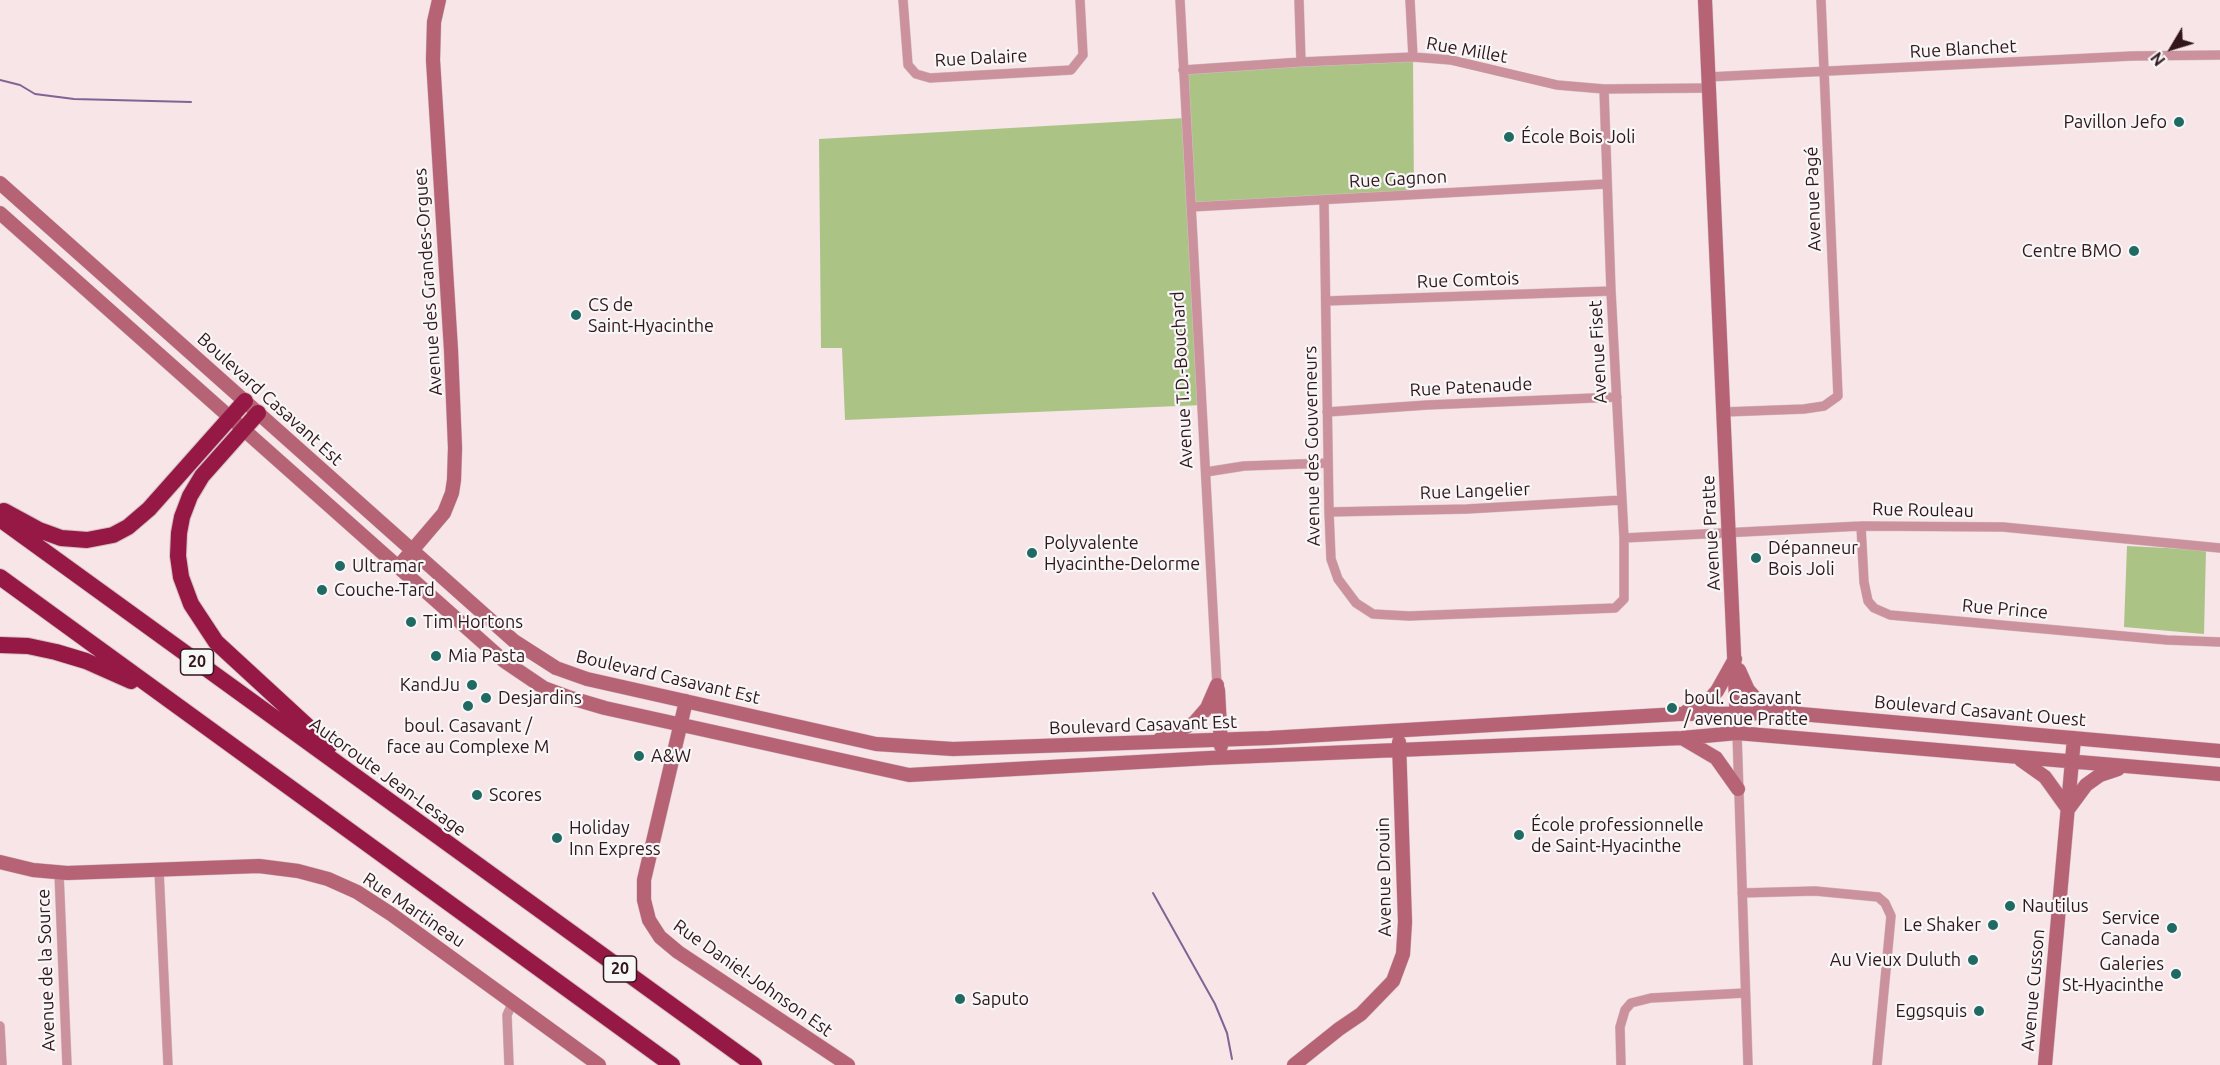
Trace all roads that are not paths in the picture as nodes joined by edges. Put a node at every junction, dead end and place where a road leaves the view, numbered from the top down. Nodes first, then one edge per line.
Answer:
1 (439, 0) edge
2 (903, 0) edge
3 (1080, 0) edge
4 (1180, 0) edge
5 (1299, 0) edge
6 (1410, 0) edge
7 (1705, 0) edge
8 (1821, 0) edge
9 (2220, 55) edge
10 (1413, 57) junction
11 (1301, 62) junction
12 (1183, 70) junction
13 (1824, 73) junction
14 (1709, 82) junction
15 (1604, 89) junction
16 (0, 183) edge
17 (1606, 184) junction
18 (1324, 200) junction
19 (1191, 207) junction
20 (0, 213) edge
21 (1611, 291) junction
22 (1326, 301) junction
23 (1617, 396) junction
24 (245, 401) junction
25 (1327, 412) junction
26 (1724, 412) junction
27 (258, 413) junction
28 (230, 418) junction
29 (243, 430) junction
30 (1328, 463) junction
31 (1206, 472) junction
32 (1622, 500) junction
33 (0, 509) edge
34 (1329, 513) junction
35 (0, 519) edge
36 (1861, 526) junction
37 (1729, 531) junction
38 (1624, 538) junction
39 (2220, 548) edge
40 (413, 551) junction
41 (398, 567) junction
42 (0, 577) edge
43 (1615, 608) joint
44 (2220, 642) edge
45 (0, 645) edge
46 (1735, 659) junction
47 (1218, 685) junction
48 (162, 694) junction
49 (686, 701) junction
50 (1736, 713) junction
51 (1790, 713) junction
52 (1679, 714) junction
53 (681, 725) junction
54 (1398, 731) junction
55 (1737, 733) junction
56 (1682, 738) junction
57 (2074, 738) junction
58 (1220, 739) junction
59 (1154, 742) junction
60 (1400, 750) junction
61 (2220, 751) edge
62 (1222, 758) junction
63 (2017, 758) junction
64 (2072, 762) junction
65 (2127, 767) junction
66 (2220, 774) edge
67 (1738, 789) junction
68 (394, 806) junction
69 (2068, 809) junction
70 (0, 862) edge
71 (159, 870) junction
72 (59, 873) junction
73 (1742, 893) junction
74 (1745, 993) junction
75 (513, 1002) junction
76 (0, 1026) edge
77 (2, 1065) edge
78 (66, 1065) edge
79 (168, 1065) edge
80 (509, 1065) edge
81 (599, 1065) edge
82 (672, 1065) edge
83 (754, 1065) edge
84 (848, 1065) edge
85 (1294, 1065) edge
86 (1621, 1065) edge
87 (1748, 1065) edge
88 (1877, 1065) edge
89 (2045, 1065) edge

1 - 40 street, Avenue des Grandes-Orgues
2 - 3 street, Rue Dalaire
4 - 12 street, Avenue T.D.-Bouchard
5 - 11 street
6 - 10 street
7 - 14 street, Avenue Pratte
8 - 13 street, Avenue Pagé
9 - 13 street, Rue Blanchet
10 - 11 street, Rue Millet
10 - 15 street, Rue Millet
11 - 12 street, Rue Millet
12 - 19 street, Avenue T.D.-Bouchard
13 - 14 street, Rue Blanchet
13 - 26 street, Avenue Pagé
14 - 15 street, Rue Millet
14 - 26 street, Avenue Pratte
15 - 17 street, Avenue Fiset
16 - 24 street, Boulevard Casavant Est
17 - 18 street, Rue Gagnon
17 - 21 street, Avenue Fiset
18 - 19 street, Rue Gagnon
18 - 22 street, Avenue des Gouverneurs
19 - 31 street, Avenue T.D.-Bouchard
20 - 28 street, Boulevard Casavant Est
21 - 22 street, Rue Comtois
21 - 23 street, Avenue Fiset
22 - 25 street, Avenue des Gouverneurs
23 - 25 street, Rue Patenaude
23 - 32 street, Avenue Fiset
24 - 27 street, Boulevard Casavant Est
24 - 28 highway
25 - 30 street, Avenue des Gouverneurs
26 - 37 street, Avenue Pratte
27 - 29 highway
27 - 40 street, Boulevard Casavant Est
28 - 29 street, Boulevard Casavant Est
28 - 33 highway
29 - 41 street, Boulevard Casavant Est
29 - 68 highway
30 - 31 street
30 - 34 street, Avenue des Gouverneurs
31 - 47 street, Avenue T.D.-Bouchard
32 - 34 street, Rue Langelier
32 - 38 street, Avenue Fiset
34 - 43 street, Avenue des Gouverneurs
35 - 68 highway, Autoroute Jean-Lesage / 20
36 - 37 street, Rue Rouleau
36 - 39 street, Rue Rouleau
36 - 44 street, Rue Prince
37 - 38 street, Rue Rouleau
37 - 46 street, Avenue Pratte
38 - 43 street, Avenue Fiset
40 - 41 street, Avenue des Grandes-Orgues
40 - 49 street, Boulevard Casavant Est
41 - 53 street, Boulevard Casavant Est
42 - 48 highway, 20
45 - 48 highway
46 - 50 street, Avenue Pratte
46 - 51 street
46 - 52 street
47 - 58 street, Avenue T.D.-Bouchard
47 - 59 street
48 - 82 highway, 20
49 - 53 street, Rue Daniel-Johnson Est
49 - 59 street, Boulevard Casavant Est
50 - 51 street, Boulevard Casavant Ouest
50 - 52 street, Boulevard Casavant Est
50 - 55 street, Avenue Pratte
51 - 57 street, Boulevard Casavant Ouest
52 - 54 street, Boulevard Casavant Est
53 - 62 street, Boulevard Casavant Est
53 - 84 street, Rue Daniel-Johnson Est
54 - 58 street, Boulevard Casavant Est
54 - 60 street
55 - 56 street, Boulevard Casavant Est
55 - 63 street
55 - 67 street, Avenue Pratte
56 - 60 street, Boulevard Casavant Est
56 - 67 street
57 - 61 street, Boulevard Casavant Ouest
57 - 64 street, Avenue Cusson
58 - 59 street, Boulevard Casavant Est
58 - 62 street, Avenue T.D.-Bouchard
60 - 62 street, Boulevard Casavant Est
60 - 85 street, Avenue Drouin
63 - 64 street
63 - 69 street
64 - 65 street
64 - 69 street, Avenue Cusson
65 - 66 street
65 - 69 street
67 - 73 street, Avenue Pratte
68 - 83 highway, Autoroute Jean-Lesage / 20
69 - 89 street, Avenue Cusson
70 - 72 street, Rue Martineau
71 - 72 street, Rue Martineau
71 - 75 street, Rue Martineau
71 - 79 street
72 - 78 street, Avenue de la Source
73 - 74 street, Avenue Pratte
73 - 88 street
74 - 86 street
74 - 87 street, Avenue Pratte
75 - 80 street
75 - 81 street, Rue Martineau
76 - 77 street

